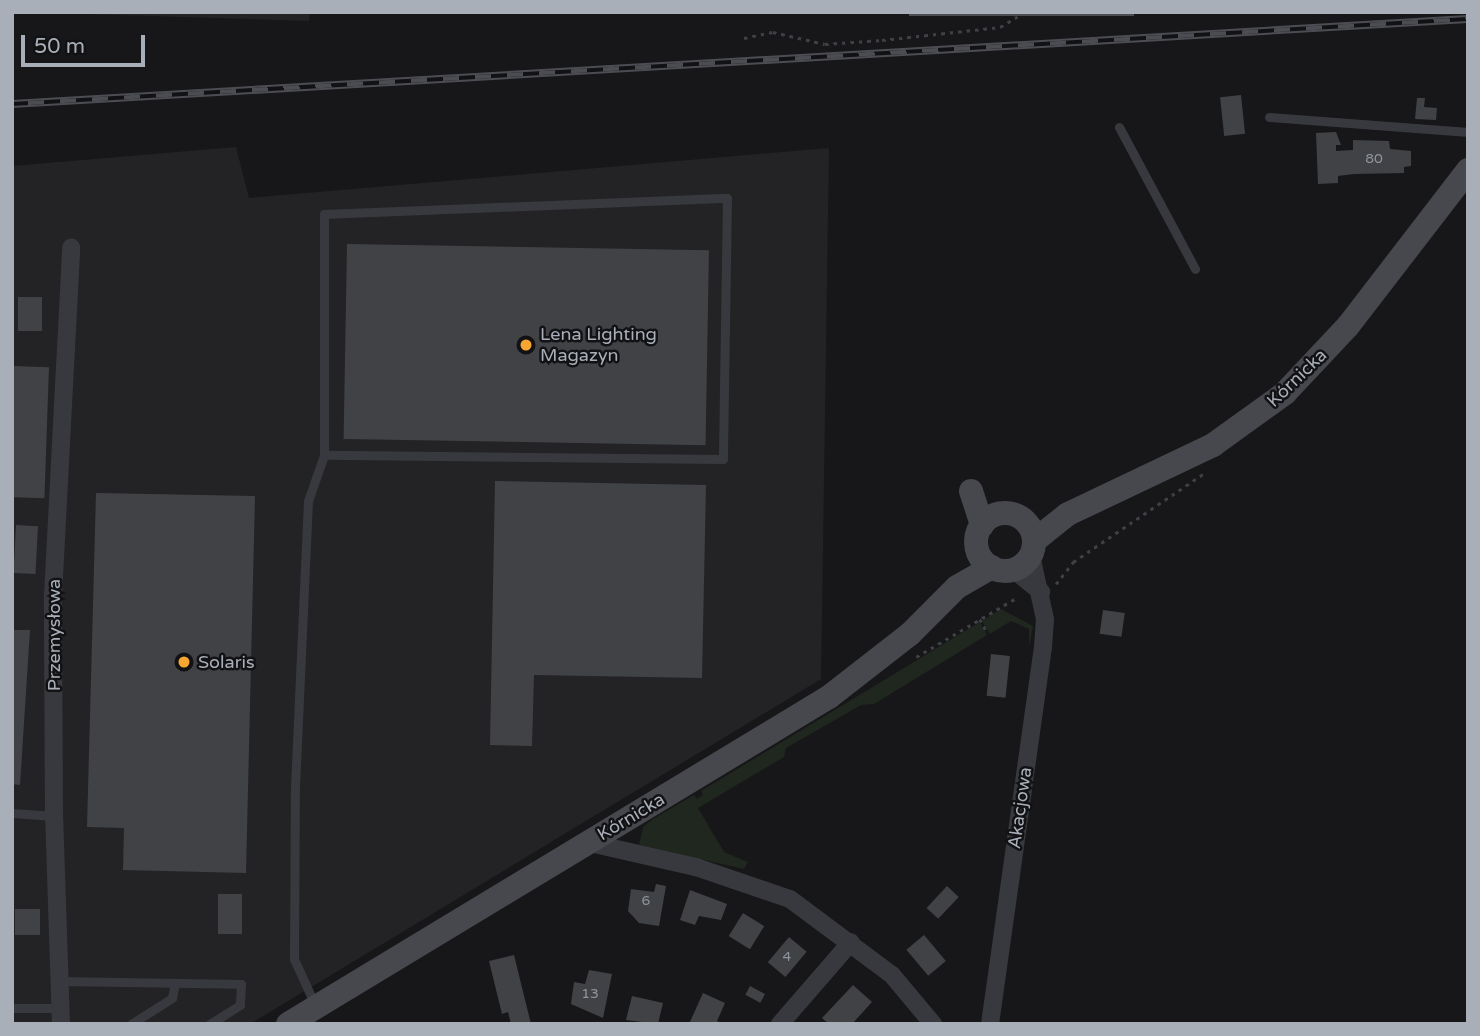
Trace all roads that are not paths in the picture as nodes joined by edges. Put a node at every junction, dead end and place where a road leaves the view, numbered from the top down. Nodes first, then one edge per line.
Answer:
1 (1269, 117) dead end
2 (1119, 127) dead end
3 (1468, 132) edge
4 (1468, 170) edge
5 (71, 247) dead end
6 (1195, 269) dead end
7 (324, 456) junction
8 (1068, 514) junction
9 (1000, 519) junction
10 (1010, 557) junction
11 (12, 813) edge
12 (54, 816) junction
13 (590, 842) junction
14 (852, 942) junction
15 (58, 981) junction
16 (175, 983) junction
17 (316, 1006) junction
18 (12, 1008) edge
19 (60, 1016) edge
20 (131, 1024) edge
21 (209, 1024) edge
22 (288, 1024) edge
23 (780, 1024) edge
24 (933, 1024) edge
25 (990, 1024) edge

1 - 3 lane
2 - 6 lane
4 - 8 street, Kórnicka
5 - 12 street, Przemysłowa
7 - 7 lane
7 - 17 lane
8 - 9 street
8 - 10 street
9 - 10 street
9 - 10 street
10 - 13 street, Kórnicka
10 - 25 street, Akacjowa
11 - 12 lane
12 - 15 street, Przemysłowa
13 - 14 street
13 - 17 street, Kórnicka
14 - 23 street
14 - 24 street
15 - 16 lane
15 - 19 street, Przemysłowa
16 - 20 lane
16 - 21 lane
17 - 22 street, Kórnicka
18 - 19 lane

